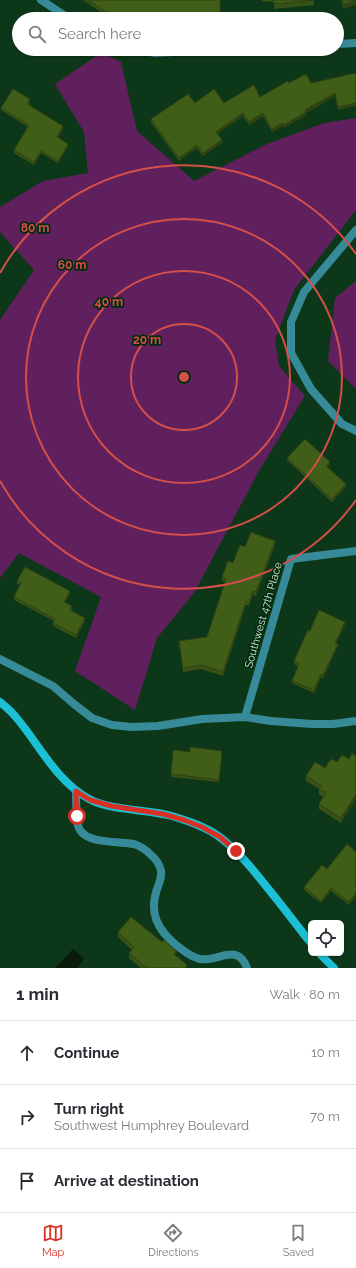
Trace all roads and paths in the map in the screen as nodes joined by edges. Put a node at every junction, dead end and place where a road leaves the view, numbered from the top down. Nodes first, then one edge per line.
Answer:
1 (41, 0) edge
2 (59, 12) edge
3 (356, 43) edge
4 (344, 44) edge
5 (356, 230) edge
6 (356, 431) edge
7 (356, 551) edge
8 (0, 659) edge
9 (0, 702) edge
10 (245, 717) junction
11 (356, 721) edge
12 (76, 791) junction
13 (308, 939) edge
14 (322, 956) edge
15 (247, 968) edge
16 (334, 968) edge

1 - 2 street
3 - 4 street
5 - 6 street
7 - 10 street, Southwest 47th Place
8 - 10 street
9 - 12 main road
10 - 11 street
12 - 13 main road
12 - 15 street
14 - 16 main road

